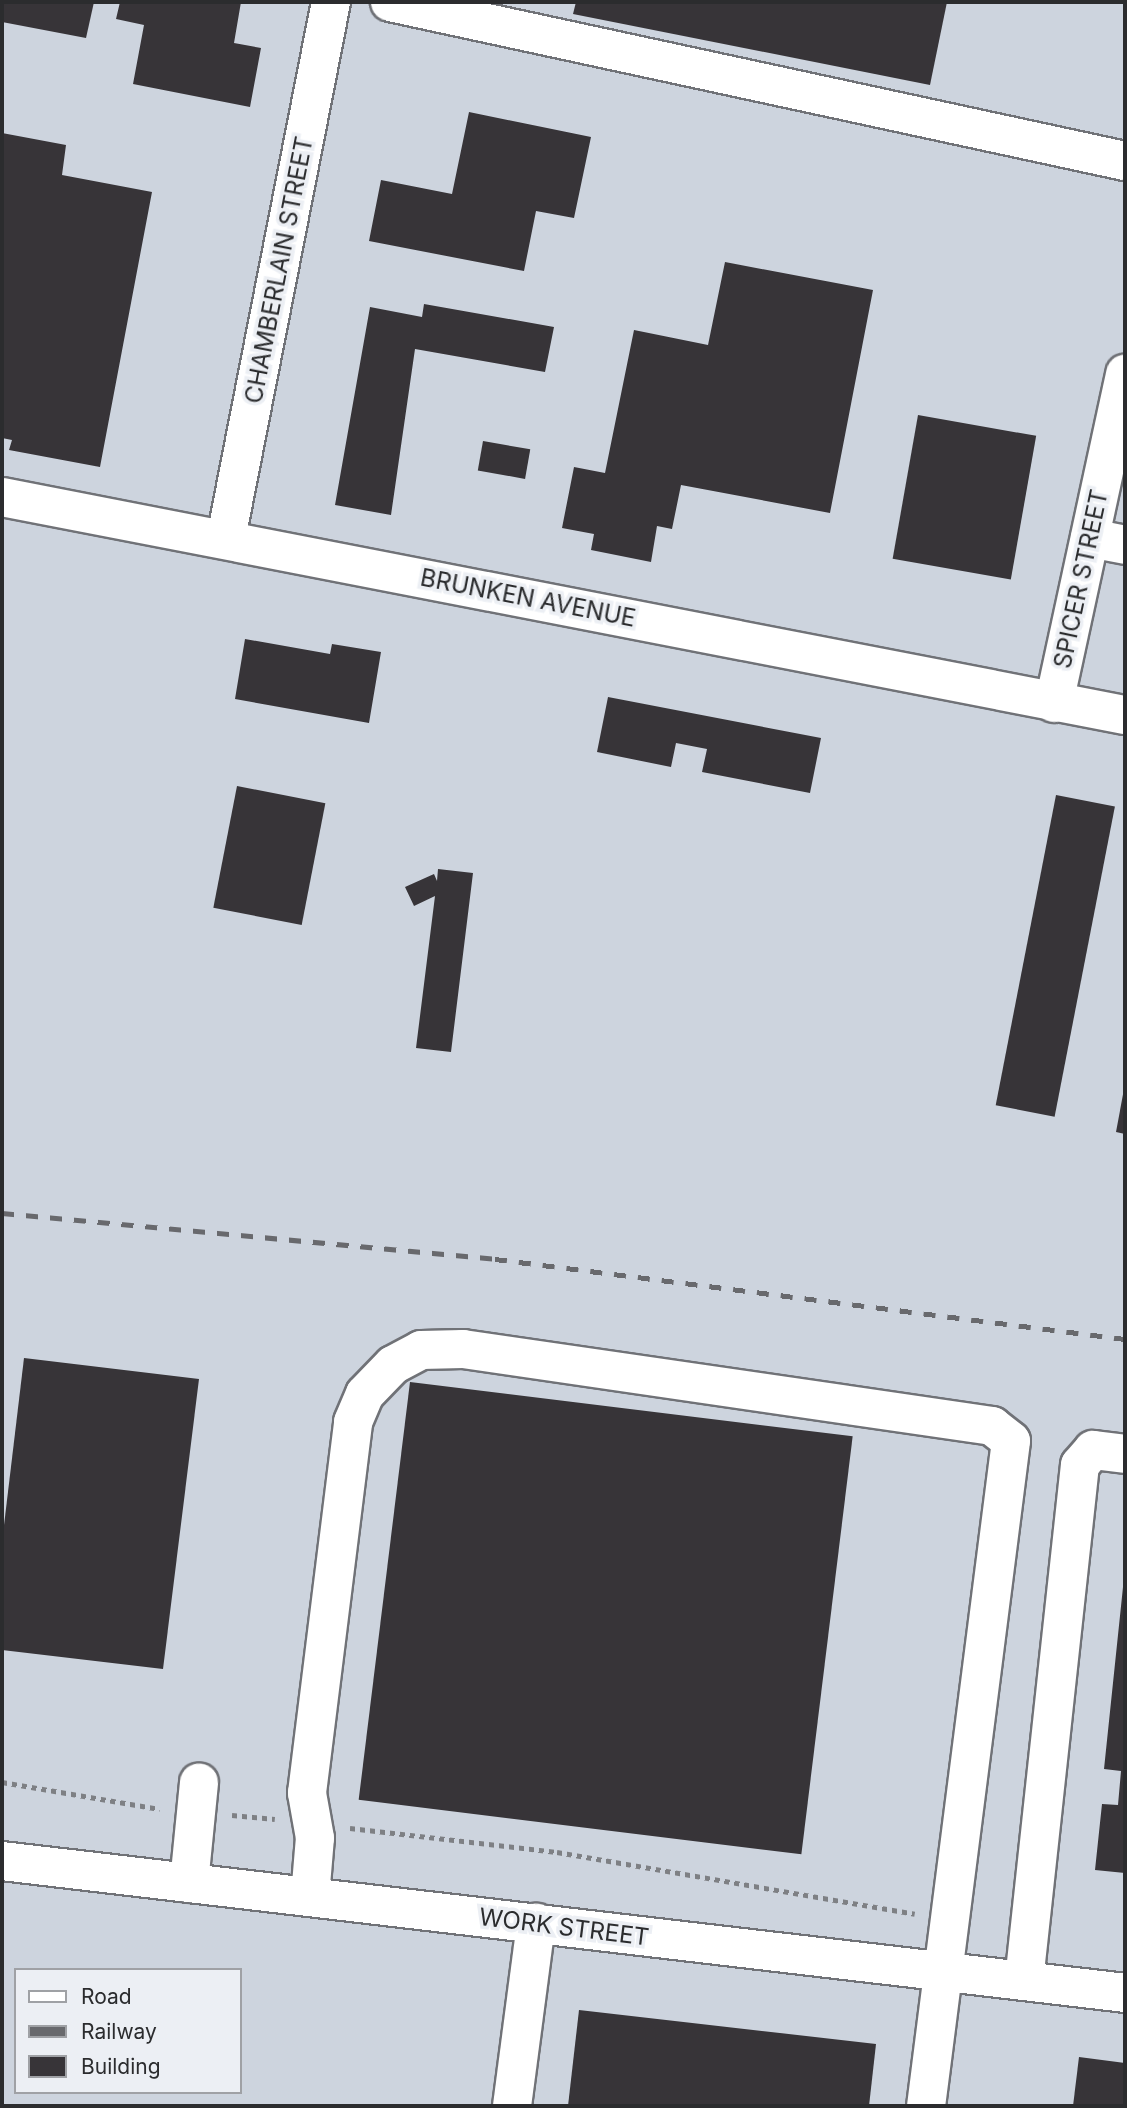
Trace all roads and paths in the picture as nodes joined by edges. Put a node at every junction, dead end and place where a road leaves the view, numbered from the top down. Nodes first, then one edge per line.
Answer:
1 (331, 2) edge
2 (390, 2) edge
3 (1125, 161) edge
4 (1125, 374) edge
5 (2, 497) edge
6 (226, 538) junction
7 (1107, 541) edge
8 (1054, 703) junction
9 (1125, 715) edge
10 (1125, 1454) edge
11 (2, 1782) edge
12 (198, 1797) junction
13 (312, 1824) junction
14 (2, 1861) edge
15 (189, 1883) junction
16 (310, 1897) junction
17 (930, 1916) dead end
18 (536, 1923) junction
19 (942, 1972) junction
20 (1024, 1981) junction
21 (1125, 1993) edge
22 (512, 2106) edge
23 (926, 2106) edge

1 - 6 street, CHAMBERLAIN STREET
2 - 3 street
4 - 7 street, SPICER STREET
5 - 6 street, BRUNKEN AVENUE
6 - 8 street, BRUNKEN AVENUE
7 - 8 street, SPICER STREET
8 - 9 street, BRUNKEN AVENUE
10 - 20 street
11 - 12 path
12 - 13 path
12 - 15 street
13 - 16 street
13 - 17 path
13 - 19 street
14 - 15 street, WORK STREET
15 - 16 street, WORK STREET
16 - 18 street, WORK STREET
18 - 19 street, WORK STREET
18 - 22 street
19 - 20 street, WORK STREET
19 - 23 street
20 - 21 street, WORK STREET

